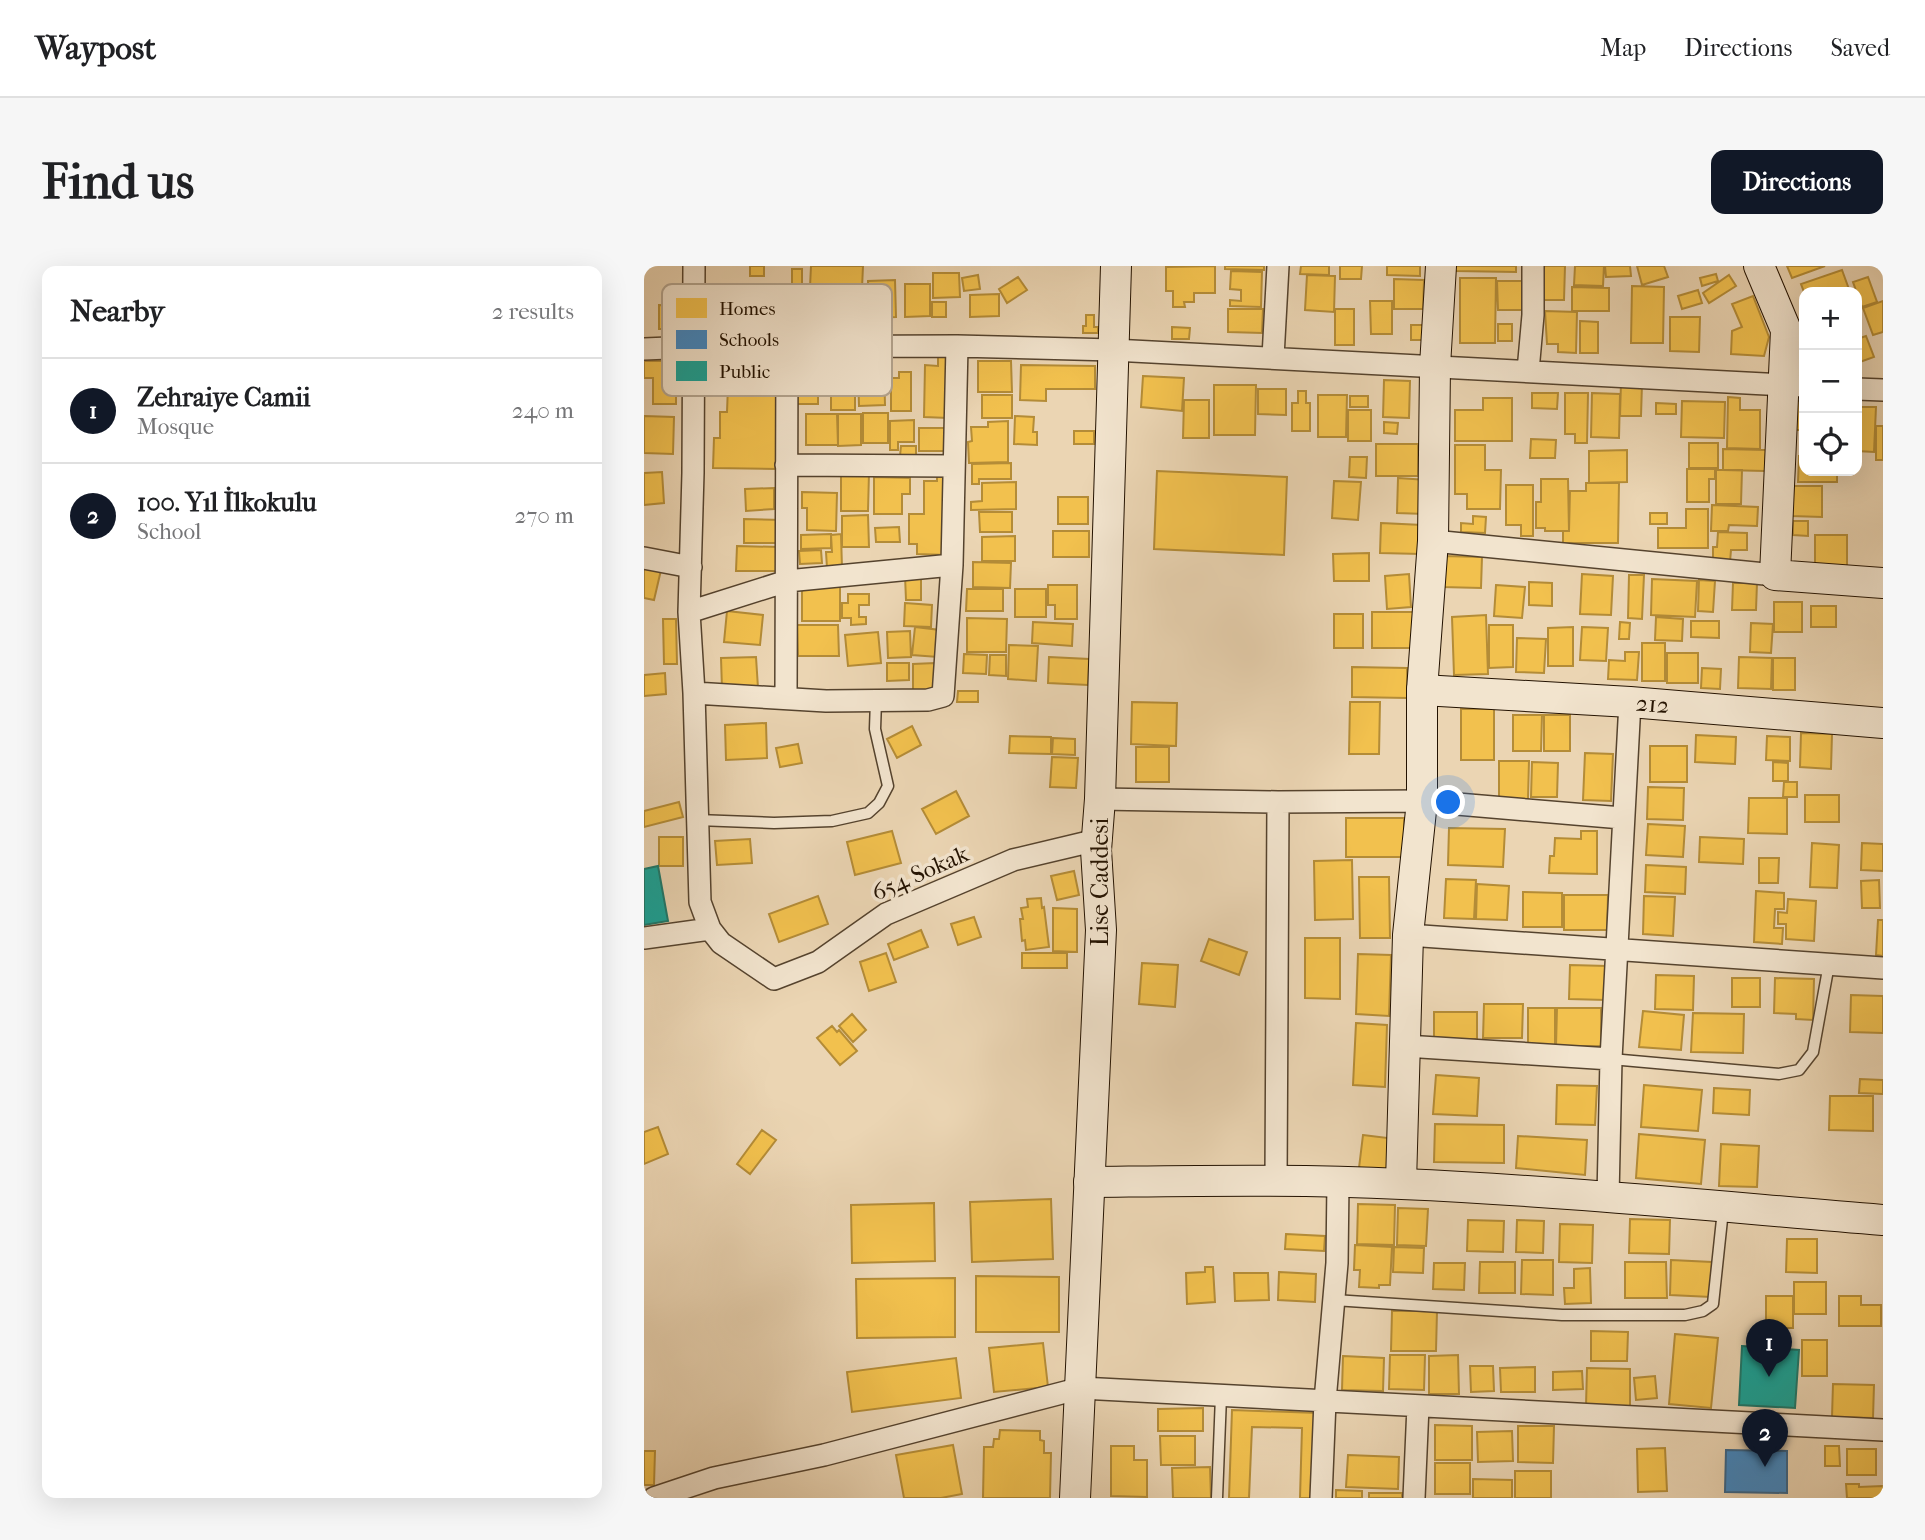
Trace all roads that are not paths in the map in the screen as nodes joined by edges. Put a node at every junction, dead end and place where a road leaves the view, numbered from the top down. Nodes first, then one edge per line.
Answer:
1 (694, 266) edge
2 (1116, 266) edge
3 (1278, 266) edge
4 (1441, 266) edge
5 (1532, 266) edge
6 (1759, 266) edge
7 (694, 284) edge
8 (957, 345) junction
9 (892, 346) edge
10 (662, 348) edge
11 (644, 349) edge
12 (1113, 350) junction
13 (1273, 357) junction
14 (1435, 366) junction
15 (1528, 371) junction
16 (1794, 385) edge
17 (1862, 389) edge
18 (1883, 390) edge
19 (692, 396) edge
20 (787, 396) edge
21 (786, 465) junction
22 (953, 467) junction
23 (1433, 541) junction
24 (644, 558) edge
25 (952, 565) junction
26 (691, 567) junction
27 (1775, 575) junction
28 (787, 580) junction
29 (1883, 583) edge
30 (689, 612) junction
31 (1422, 690) junction
32 (694, 693) junction
33 (786, 697) junction
34 (876, 700) junction
35 (1630, 702) junction
36 (1883, 723) edge
37 (1100, 799) junction
38 (1422, 801) junction
39 (1278, 802) junction
40 (1622, 818) junction
41 (697, 820) junction
42 (1097, 840) junction
43 (710, 929) junction
44 (1408, 935) junction
45 (644, 938) edge
46 (1617, 950) junction
47 (1829, 964) junction
48 (1883, 968) edge
49 (1405, 1046) junction
50 (1611, 1059) junction
51 (1276, 1180) junction
52 (1089, 1182) junction
53 (1338, 1182) junction
54 (1401, 1184) junction
55 (1608, 1197) junction
56 (1724, 1207) junction
57 (1883, 1220) edge
58 (1334, 1300) junction
59 (1081, 1388) junction
60 (1221, 1396) junction
61 (1325, 1401) junction
62 (1418, 1406) junction
63 (1883, 1430) edge
64 (713, 1488) edge
65 (654, 1498) edge
66 (1075, 1498) edge
67 (1217, 1498) edge
68 (1321, 1498) edge
69 (1414, 1498) edge

1 - 7 street
2 - 12 street, Lise Caddesi
3 - 13 street
4 - 14 street
5 - 15 street
6 - 16 street
8 - 9 street
8 - 12 street
8 - 22 street
10 - 11 street
12 - 13 street
12 - 37 street, Lise Caddesi
13 - 14 street
14 - 15 street
14 - 23 street
15 - 16 street
16 - 27 street
17 - 18 street
19 - 26 street
20 - 21 street
21 - 22 street
21 - 28 street
22 - 25 street
23 - 27 street
23 - 31 street
24 - 26 street
25 - 28 street
25 - 34 street
26 - 30 street
27 - 29 street
28 - 30 street
28 - 33 street
30 - 32 street
31 - 35 street, 212
31 - 38 street
32 - 33 street
32 - 41 street
33 - 34 street
34 - 41 lane
35 - 36 street, 212
35 - 40 street
37 - 39 street
37 - 42 street, Lise Caddesi
38 - 39 street
38 - 40 street
38 - 44 street
39 - 51 street
40 - 46 street
41 - 43 street
42 - 43 street, 654 Sokak
42 - 52 street, Lise Caddesi
43 - 45 street
44 - 46 street
44 - 49 street
46 - 47 street
46 - 50 street
47 - 48 street
47 - 50 lane
49 - 50 street
49 - 54 street
50 - 55 street
51 - 52 street
51 - 53 street
52 - 59 street, Lise Caddesi
53 - 54 street
53 - 58 street
54 - 55 street
55 - 56 street
56 - 57 street
56 - 58 lane
58 - 61 street
59 - 60 street
59 - 64 street
59 - 66 street, Lise Caddesi
60 - 61 street
60 - 67 lane
61 - 62 street
61 - 68 street
62 - 63 street
62 - 69 street
64 - 65 street

